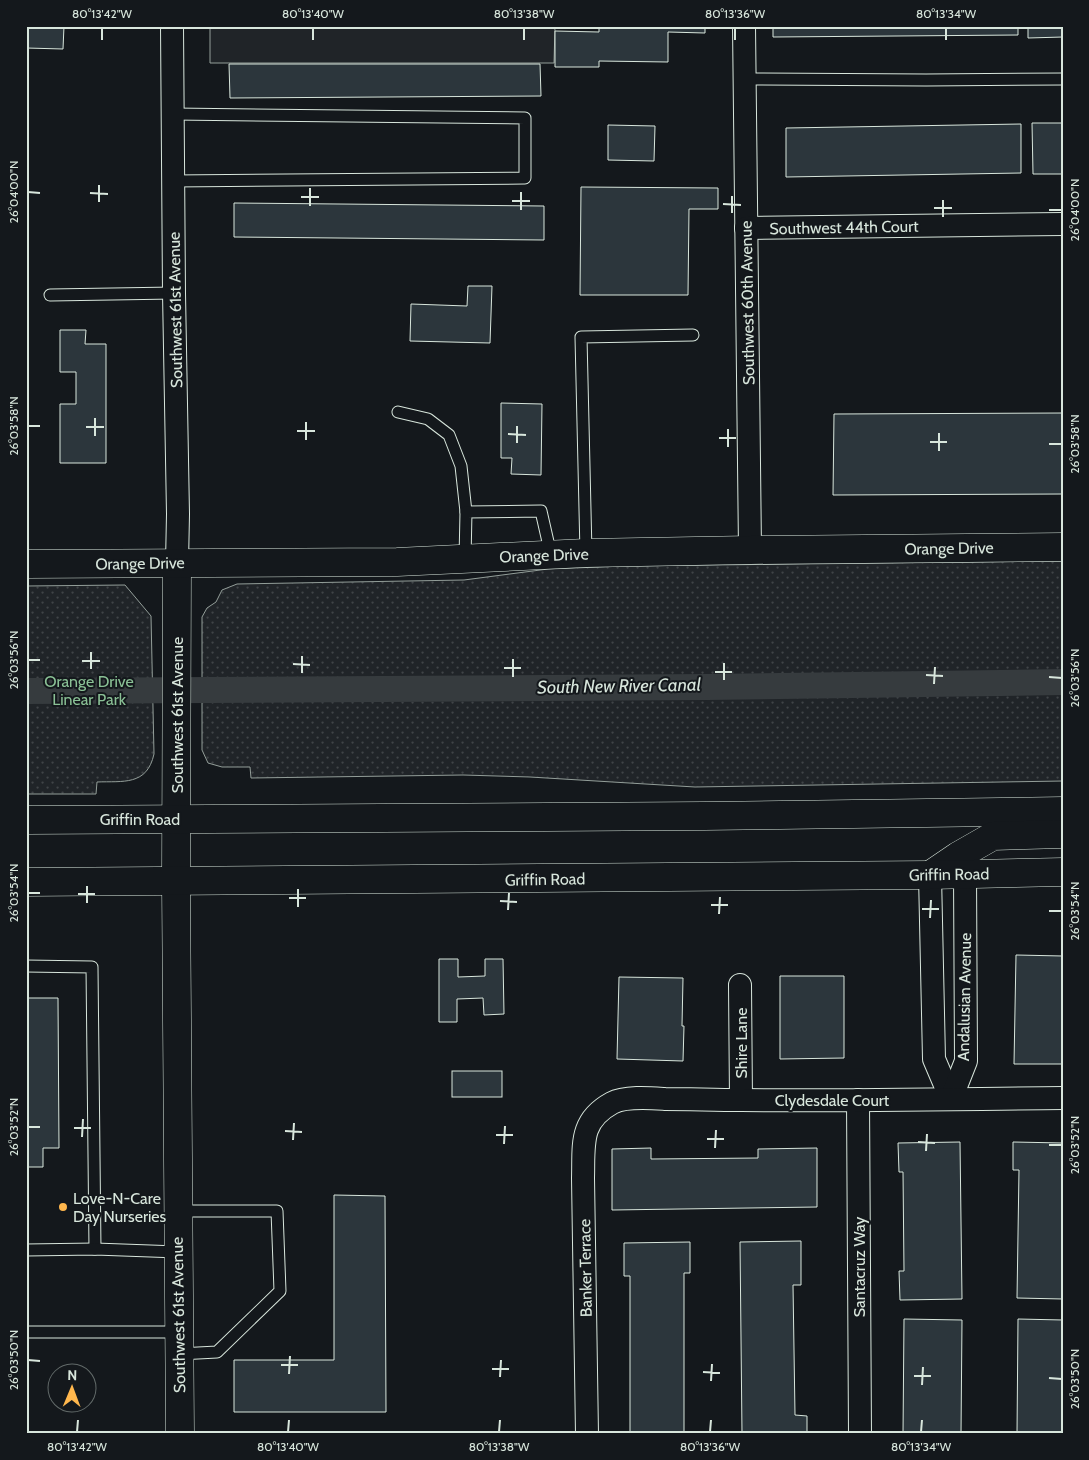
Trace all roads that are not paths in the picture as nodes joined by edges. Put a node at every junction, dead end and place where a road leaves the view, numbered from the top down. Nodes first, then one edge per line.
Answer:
1 (172, 26) edge
2 (744, 26) edge
3 (744, 78) junction
4 (1063, 79) edge
5 (173, 114) junction
6 (173, 181) junction
7 (1063, 224) edge
8 (746, 228) junction
9 (174, 293) junction
10 (50, 295) dead end
11 (693, 335) dead end
12 (398, 412) dead end
13 (466, 512) junction
14 (1063, 547) edge
15 (750, 550) junction
16 (586, 554) junction
17 (551, 555) junction
18 (464, 559) junction
19 (177, 563) junction
20 (26, 564) edge
21 (1063, 811) edge
22 (177, 819) junction
23 (26, 820) edge
24 (1063, 834) edge
25 (1063, 872) edge
26 (965, 874) junction
27 (930, 875) junction
28 (26, 882) edge
29 (176, 882) junction
30 (26, 966) edge
31 (740, 985) dead end
32 (1063, 1098) edge
33 (951, 1099) junction
34 (741, 1100) junction
35 (858, 1100) junction
36 (603, 1108) joint
37 (177, 1211) junction
38 (95, 1249) junction
39 (26, 1250) edge
40 (178, 1252) junction
41 (26, 1332) edge
42 (179, 1343) junction
43 (180, 1434) edge
44 (587, 1434) edge
45 (860, 1434) edge

1 - 5 street, Southwest 61st Avenue
2 - 3 street, Southwest 60th Avenue
3 - 4 lane
3 - 8 street, Southwest 60th Avenue
5 - 6 street, Southwest 61st Avenue
5 - 6 lane
6 - 9 street, Southwest 61st Avenue
7 - 8 street, Southwest 44th Court
8 - 15 street, Southwest 60th Avenue
9 - 10 lane
9 - 19 street, Southwest 61st Avenue
11 - 16 lane
12 - 13 lane
13 - 17 lane
13 - 18 lane
14 - 15 main road, Orange Drive
15 - 16 main road, Orange Drive
16 - 17 main road, Orange Drive
17 - 18 main road, Orange Drive
18 - 19 main road, Orange Drive
19 - 20 main road, Orange Drive
19 - 22 main road, Southwest 61st Avenue
21 - 22 main road, Griffin Road
22 - 23 main road, Griffin Road
22 - 29 main road, Southwest 61st Avenue
24 - 27 main road
25 - 26 main road, Griffin Road
26 - 27 main road, Griffin Road
26 - 33 street, Andalusian Avenue
27 - 29 main road, Griffin Road
27 - 33 street, Andalusian Avenue
28 - 29 main road, Griffin Road
29 - 37 main road, Southwest 61st Avenue
30 - 38 lane
31 - 34 street, Shire Lane
32 - 33 street, Clydesdale Court
33 - 35 street, Clydesdale Court
34 - 35 street, Clydesdale Court
34 - 36 street, Clydesdale Court
35 - 45 street, Santacruz Way
36 - 44 street, Banker Terrace
37 - 40 main road, Southwest 61st Avenue
37 - 42 lane
38 - 39 lane
38 - 40 lane
40 - 42 main road, Southwest 61st Avenue
41 - 42 lane
42 - 43 main road, Southwest 61st Avenue

